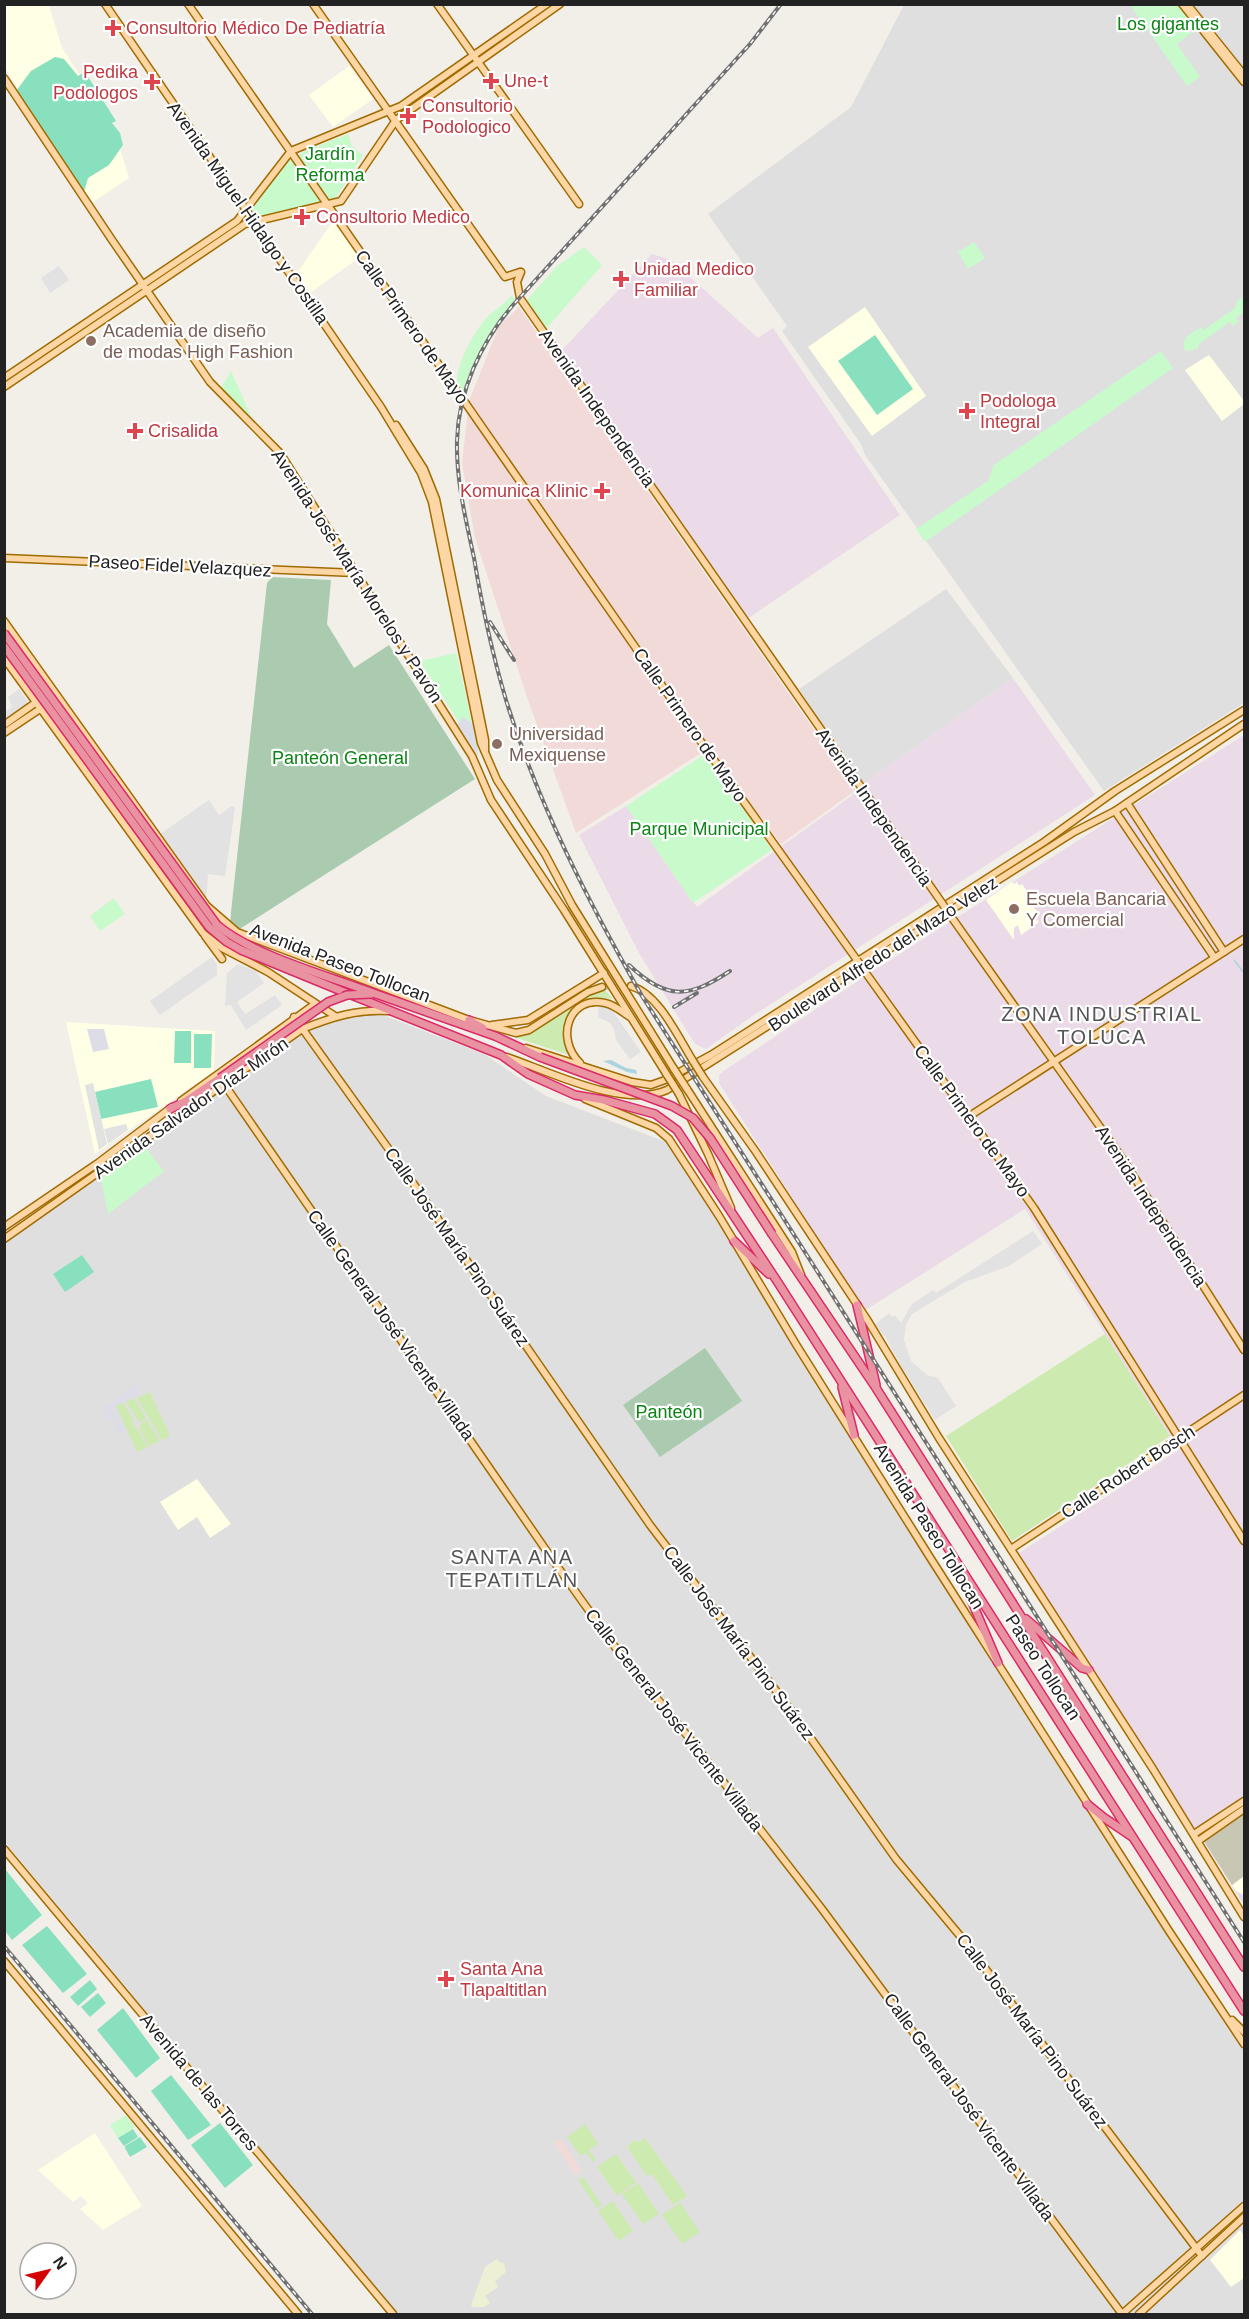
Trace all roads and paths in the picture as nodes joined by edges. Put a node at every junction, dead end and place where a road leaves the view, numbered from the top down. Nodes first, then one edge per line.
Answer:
1 (105, 4) edge
2 (188, 4) edge
3 (313, 4) edge
4 (437, 4) edge
5 (547, 4) edge
6 (560, 4) edge
7 (1182, 4) edge
8 (1187, 4) edge
9 (474, 56) junction
10 (478, 62) junction
11 (1245, 75) edge
12 (4, 78) edge
13 (1245, 82) edge
14 (387, 112) junction
15 (394, 122) junction
16 (291, 151) junction
17 (327, 204) junction
18 (579, 204) dead end
19 (246, 210) junction
20 (254, 222) junction
21 (144, 288) junction
22 (4, 378) edge
23 (4, 387) edge
24 (4, 558) edge
25 (356, 573) junction
26 (4, 621) edge
27 (4, 633) edge
28 (4, 639) edge
29 (18, 640) junction
30 (4, 646) edge
31 (4, 658) edge
32 (42, 673) junction
33 (24, 686) junction
34 (56, 693) junction
35 (39, 705) junction
36 (1244, 710) edge
37 (72, 716) junction
38 (1245, 724) edge
39 (4, 725) edge
40 (55, 728) junction
41 (4, 733) edge
42 (486, 754) junction
43 (476, 762) junction
44 (1127, 803) junction
45 (1114, 811) junction
46 (199, 895) junction
47 (185, 910) junction
48 (203, 933) junction
49 (1245, 939) edge
50 (255, 940) junction
51 (1224, 951) junction
52 (1214, 957) junction
53 (240, 958) junction
54 (222, 959) dead end
55 (604, 973) junction
56 (631, 986) tunnel mouth
57 (602, 987) tunnel mouth
58 (376, 994) junction
59 (315, 1004) junction
60 (390, 1011) junction
61 (335, 1016) junction
62 (294, 1017) junction
63 (469, 1020) junction
64 (633, 1020) junction
65 (487, 1025) junction
66 (282, 1026) junction
67 (302, 1029) junction
68 (495, 1036) junction
69 (289, 1038) junction
70 (516, 1046) junction
71 (501, 1055) junction
72 (1053, 1060) junction
73 (583, 1065) junction
74 (222, 1081) junction
75 (575, 1095) junction
76 (170, 1109) junction
77 (968, 1117) junction
78 (735, 1220) junction
79 (4, 1227) edge
80 (4, 1239) edge
81 (734, 1241) junction
82 (801, 1276) junction
83 (777, 1281) junction
84 (857, 1305) junction
85 (1245, 1350) edge
86 (841, 1381) junction
87 (876, 1388) junction
88 (1245, 1395) edge
89 (854, 1435) junction
90 (1179, 1438) junction
91 (1245, 1541) edge
92 (1011, 1549) junction
93 (961, 1567) junction
94 (1018, 1611) junction
95 (998, 1663) junction
96 (1089, 1670) junction
97 (1245, 1801) edge
98 (1087, 1804) junction
99 (1245, 1809) edge
100 (1194, 1834) junction
101 (1135, 1838) junction
102 (1198, 1841) junction
103 (4, 1849) edge
104 (1239, 1908) junction
105 (1245, 1917) edge
106 (1245, 1924) edge
107 (4, 1960) edge
108 (1245, 1967) edge
109 (1245, 2011) edge
110 (1225, 2014) junction
111 (1245, 2032) edge
112 (1245, 2044) edge
113 (1245, 2206) edge
114 (1245, 2217) edge
115 (1195, 2248) junction
116 (1202, 2256) junction
117 (298, 2314) edge
118 (392, 2314) edge
119 (1122, 2314) edge
120 (1139, 2314) edge

1 - 19 main road, Avenida Miguel Hidalgo y Costilla
2 - 16 main road, Calle Primero de Mayo
3 - 14 main road
4 - 9 main road
5 - 9 main road
6 - 10 main road
7 - 13 main road
8 - 11 main road
9 - 10 main road
9 - 14 main road
10 - 15 main road
10 - 18 main road
12 - 21 main road, Avenida José María Morelos y Pavón
14 - 15 main road
14 - 16 main road
15 - 17 main road
15 - 72 main road, Avenida Independencia, bridge
16 - 17 main road, Calle Primero de Mayo
16 - 19 main road
17 - 20 main road
17 - 77 main road, Calle Primero de Mayo, bridge
19 - 20 main road, Avenida Miguel Hidalgo y Costilla
19 - 21 main road
20 - 21 main road
20 - 42 main road, Avenida Miguel Hidalgo y Costilla
21 - 22 main road
21 - 23 main road
21 - 25 main road, Avenida José María Morelos y Pavón
24 - 25 main road, Paseo Fidel Velazquez
25 - 43 main road, Avenida José María Morelos y Pavón
26 - 29 main road, Avenida Paseo Tollocan
27 - 58 highway, Avenida Paseo Tollocan, bridge
28 - 29 main road
29 - 32 main road, Avenida Paseo Tollocan
30 - 60 highway, Avenida Paseo Tollocan, bridge
31 - 33 main road, Avenida Paseo Tollocan
32 - 33 main road
32 - 34 main road, Avenida Paseo Tollocan
33 - 35 main road, Avenida Paseo Tollocan
34 - 35 main road
34 - 37 main road, Avenida Paseo Tollocan
35 - 39 main road
35 - 40 main road, Avenida Paseo Tollocan
35 - 41 main road
36 - 73 main road, Boulevard Alfredo del Mazo Velez
37 - 40 main road
37 - 46 main road, Avenida Paseo Tollocan
38 - 44 main road, Boulevard Alfredo del Mazo Velez
40 - 47 main road, Avenida Paseo Tollocan
42 - 43 main road
42 - 82 main road, Avenida Miguel Hidalgo y Costilla, bridge
43 - 55 main road, Avenida José María Morelos y Pavón
44 - 45 main road, Boulevard Alfredo del Mazo Velez
44 - 51 main road
45 - 52 main road
45 - 71 main road, Boulevard Alfredo del Mazo Velez
46 - 47 main road
46 - 50 main road, Avenida Paseo Tollocan
47 - 48 main road, Avenida Paseo Tollocan
48 - 53 main road, Avenida Paseo Tollocan
48 - 54 main road
49 - 51 main road
50 - 53 main road
50 - 63 main road, Avenida Paseo Tollocan
51 - 52 main road
52 - 72 main road
53 - 59 main road, Avenida Paseo Tollocan
55 - 64 main road, Avenida José María Morelos y Pavón
55 - 65 main road
56 - 84 main road, bridge
57 - 65 main road, Avenida Paseo Tollocan
58 - 68 highway, Avenida Paseo Tollocan
58 - 74 highway, bridge
59 - 61 main road, Avenida Paseo Tollocan
59 - 62 main road, Avenida Salvador Díaz Mirón
60 - 61 main road, Avenida Salvador Díaz Mirón
60 - 71 highway, Avenida Paseo Tollocan
61 - 67 main road, Avenida Salvador Díaz Mirón
62 - 66 main road, Avenida Salvador Díaz Mirón
62 - 67 main road, Calle José María Pino Suárez
63 - 65 main road, Avenida Paseo Tollocan
63 - 68 highway
64 - 73 main road
64 - 78 main road, Avenida José María Morelos y Pavón, bridge
66 - 69 main road
66 - 76 main road, Avenida Salvador Díaz Mirón
67 - 69 main road, Avenida Salvador Díaz Mirón
67 - 115 main road, Calle José María Pino Suárez
68 - 70 highway, Avenida Paseo Tollocan
69 - 74 main road, Avenida Salvador Díaz Mirón
70 - 73 main road, Boulevard Alfredo del Mazo Velez
70 - 82 highway, Avenida Paseo Tollocan, bridge
71 - 75 highway, Avenida Paseo Tollocan
72 - 77 main road
72 - 85 main road, Avenida Independencia
74 - 76 highway
74 - 80 main road, Avenida Salvador Díaz Mirón
74 - 119 main road, Calle General José Vicente Villada
75 - 78 highway, Avenida Paseo Tollocan
75 - 81 main road, Avenida Paseo Tollocan
76 - 79 main road, Avenida Salvador Díaz Mirón
77 - 90 main road, Calle Primero de Mayo
78 - 83 highway, Paseo Tollocan
81 - 83 highway
81 - 89 main road, Avenida Paseo Tollocan
82 - 87 highway, Paseo Tollocan
83 - 86 highway, Paseo Tollocan
84 - 87 highway
84 - 92 main road
86 - 89 highway
86 - 93 highway, Paseo Tollocan
87 - 94 highway, Paseo Tollocan
88 - 90 main road, Calle Robert Bosch
89 - 95 main road, Avenida Paseo Tollocan
90 - 91 main road, Calle Primero de Mayo
90 - 92 main road, Calle Robert Bosch
92 - 96 main road
93 - 95 highway
93 - 101 highway, Paseo Tollocan
94 - 96 highway
94 - 108 highway, Paseo Tollocan
95 - 98 main road, Avenida Paseo Tollocan
96 - 100 main road
97 - 100 main road
98 - 101 highway
98 - 110 main road, Avenida Paseo Tollocan
99 - 102 main road
100 - 102 main road
101 - 109 highway, Paseo Tollocan
102 - 104 main road
103 - 118 main road, Avenida de las Torres
104 - 105 main road
104 - 106 main road
107 - 117 main road
110 - 111 main road, Avenida Paseo Tollocan
110 - 112 main road, Avenida Paseo Tollocan
113 - 115 main road
114 - 116 main road
115 - 116 main road, Calle José María Pino Suárez
115 - 119 main road
116 - 120 main road

